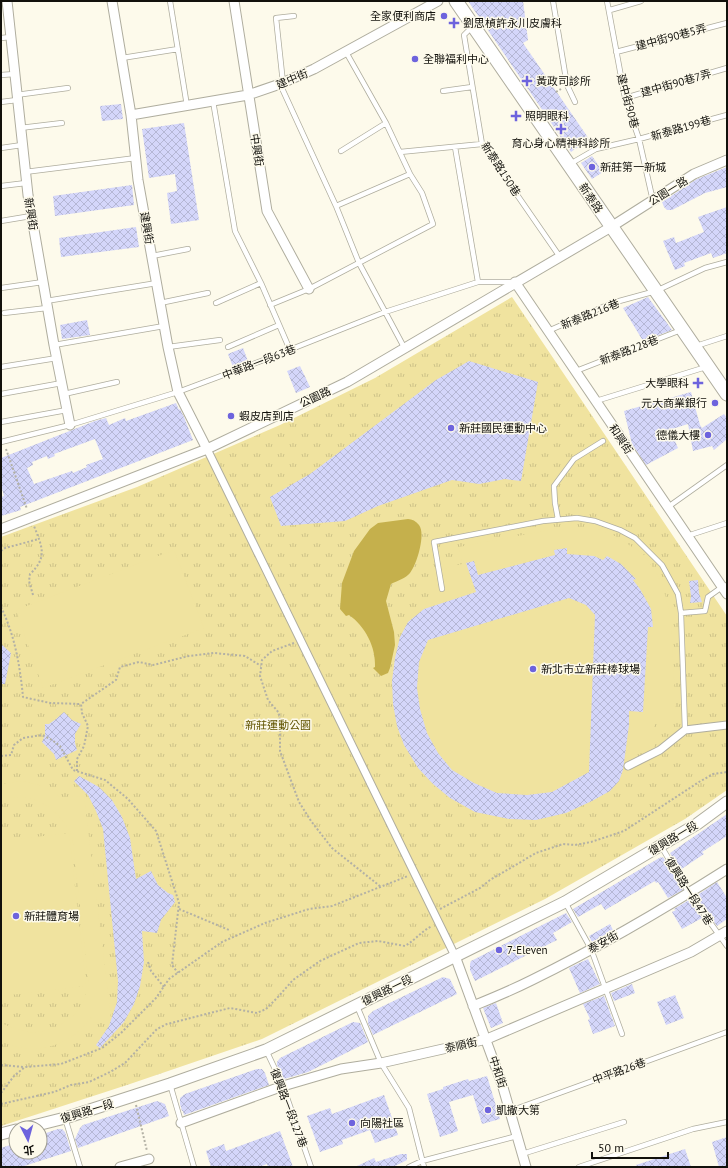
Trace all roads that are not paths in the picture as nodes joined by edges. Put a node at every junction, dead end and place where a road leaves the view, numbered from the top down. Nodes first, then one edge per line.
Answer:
1 (7, 1) edge
2 (112, 1) edge
3 (170, 1) edge
4 (234, 1) edge
5 (438, 1) edge
6 (456, 1) edge
7 (553, 1) edge
8 (607, 1) edge
9 (641, 1) edge
10 (610, 10) junction
11 (294, 16) dead end
12 (727, 23) edge
13 (473, 26) junction
14 (11, 37) junction
15 (1, 38) edge
16 (178, 49) junction
17 (346, 52) junction
18 (616, 52) junction
19 (122, 58) junction
20 (727, 68) edge
21 (15, 74) junction
22 (1, 75) edge
23 (282, 83) junction
24 (472, 87) junction
25 (68, 88) dead end
26 (443, 91) dead end
27 (248, 95) junction
28 (17, 97) junction
29 (625, 98) junction
30 (214, 101) junction
31 (1, 102) edge
32 (575, 102) dead end
33 (187, 106) junction
34 (131, 114) junction
35 (727, 115) edge
36 (62, 123) dead end
37 (386, 123) junction
38 (20, 128) junction
39 (639, 140) junction
40 (482, 144) junction
41 (22, 145) junction
42 (455, 147) junction
43 (1, 148) edge
44 (341, 151) dead end
45 (400, 152) junction
46 (136, 158) junction
47 (727, 160) edge
48 (568, 165) junction
49 (25, 172) junction
50 (410, 174) junction
51 (26, 183) junction
52 (1, 186) edge
53 (653, 200) junction
54 (336, 206) junction
55 (31, 216) junction
56 (1, 221) edge
57 (611, 227) junction
58 (188, 249) dead end
59 (152, 256) junction
60 (560, 257) junction
61 (727, 262) edge
62 (359, 263) junction
63 (43, 282) junction
64 (478, 282) junction
65 (515, 282) junction
66 (157, 283) junction
67 (261, 283) junction
68 (1, 288) edge
69 (309, 289) junction
70 (656, 291) junction
71 (208, 293) dead end
72 (160, 303) junction
73 (216, 303) dead end
74 (47, 305) junction
75 (270, 305) junction
76 (385, 312) junction
77 (4, 313) dead end
78 (279, 325) junction
79 (164, 326) junction
80 (682, 330) junction
81 (548, 331) junction
82 (727, 336) edge
83 (220, 340) dead end
84 (54, 345) junction
85 (168, 347) junction
86 (228, 347) dead end
87 (694, 347) junction
88 (405, 348) junction
89 (290, 350) junction
90 (57, 358) junction
91 (708, 366) junction
92 (1, 367) edge
93 (575, 371) junction
94 (118, 382) dead end
95 (62, 383) junction
96 (178, 392) junction
97 (1, 394) edge
98 (64, 394) junction
99 (727, 394) edge
100 (596, 401) junction
101 (67, 410) junction
102 (1, 422) edge
103 (70, 425) junction
104 (603, 441) dead end
105 (2, 442) edge
106 (207, 448) junction
107 (727, 465) edge
108 (668, 507) junction
109 (558, 519) junction
110 (727, 523) edge
111 (1, 529) edge
112 (687, 536) junction
113 (442, 589) dead end
114 (725, 589) edge
115 (681, 613) junction
116 (727, 725) edge
117 (685, 730) junction
118 (628, 766) dead end
119 (727, 802) edge
120 (660, 845) junction
121 (727, 869) edge
122 (689, 893) junction
123 (565, 902) junction
124 (727, 930) edge
125 (719, 936) junction
126 (727, 946) edge
127 (591, 949) junction
128 (455, 956) junction
129 (606, 988) junction
130 (357, 1004) junction
131 (473, 1006) junction
132 (727, 1032) edge
133 (622, 1034) dead end
134 (487, 1039) junction
135 (266, 1050) junction
136 (381, 1063) junction
137 (170, 1084) junction
138 (283, 1086) junction
139 (510, 1111) junction
140 (66, 1118) junction
141 (48, 1122) edge
142 (624, 1122) dead end
143 (727, 1122) edge
144 (181, 1123) junction
145 (517, 1136) junction
146 (522, 1154) junction
147 (149, 1159) road end
148 (422, 1161) junction
149 (80, 1167) edge
150 (120, 1167) edge
151 (194, 1167) edge
152 (311, 1167) edge
153 (408, 1167) edge
154 (424, 1167) edge
155 (526, 1167) edge
156 (579, 1167) edge

1 - 14 street, 新興街
2 - 19 street, 建興街
3 - 16 lane
4 - 27 street, 中興街
5 - 17 street, 建中街
6 - 13 main road, 新泰路
7 - 32 lane
8 - 10 lane, 建中街90巷
9 - 10 lane
10 - 18 lane, 建中街90巷
11 - 23 lane
12 - 18 lane, 建中街90巷5弄
13 - 24 lane, 新泰路150巷
13 - 48 main road, 新泰路
14 - 15 lane
14 - 21 street, 新興街
16 - 19 lane
16 - 33 lane
17 - 23 street, 建中街
17 - 37 lane
18 - 29 lane, 建中街90巷
19 - 34 street, 建興街
20 - 29 lane, 建中街90巷7弄
21 - 22 lane
21 - 28 street, 新興街
23 - 27 street, 建中街
23 - 54 lane
24 - 26 lane
24 - 40 lane, 新泰路150巷
25 - 28 lane
27 - 30 street, 建中街
27 - 69 street, 中興街
28 - 31 lane
28 - 38 street, 新興街
29 - 39 lane, 建中街90巷
30 - 33 street, 建中街
30 - 67 lane
33 - 34 street, 建中街
34 - 46 street, 建興街
35 - 39 lane, 新泰路199巷
36 - 38 lane
37 - 44 lane
37 - 45 lane
38 - 41 street, 新興街
39 - 48 lane, 新泰路199巷
39 - 53 lane, 建中街90巷
40 - 42 lane
40 - 60 lane, 新泰路150巷
41 - 43 lane
41 - 49 street, 新興街
42 - 45 lane
42 - 64 lane
45 - 50 lane
46 - 49 lane
46 - 59 street, 建興街
47 - 53 street, 公園一路
48 - 57 main road, 新泰路
49 - 51 street, 新興街
50 - 54 lane
50 - 62 lane
51 - 52 lane
51 - 55 street, 新興街
53 - 57 street, 公園一路
54 - 62 lane
55 - 56 lane
55 - 63 street, 新興街
57 - 60 street, 公園路
57 - 70 main road, 新泰路
58 - 59 lane
59 - 66 street, 建興街
60 - 65 street, 公園路
61 - 70 lane, 新泰路216巷
62 - 69 lane
62 - 76 lane
63 - 68 lane
63 - 74 street, 新興街
64 - 65 lane, 中華路一段63巷
64 - 76 lane, 中華路一段63巷
65 - 81 street, 和興街
65 - 88 street, 公園路
66 - 72 street, 建興街
66 - 74 lane
67 - 73 lane
67 - 75 lane
69 - 75 lane
70 - 80 main road, 新泰路
70 - 81 lane, 新泰路216巷
71 - 72 lane
72 - 79 street, 建興街
74 - 77 lane
74 - 84 street, 新興街
75 - 78 lane
76 - 88 lane
76 - 89 lane, 中華路一段63巷
78 - 86 lane
78 - 89 lane
79 - 84 lane
79 - 85 street, 建興街
80 - 87 main road, 新泰路
80 - 93 lane, 新泰路228巷
81 - 93 street, 和興街
82 - 87 lane
83 - 85 lane
84 - 90 street, 新興街
85 - 96 street, 建興街
87 - 91 main road, 新泰路
88 - 106 street, 公園路
89 - 96 lane, 中華路一段63巷
90 - 92 lane
90 - 95 street, 新興街
91 - 99 main road, 新泰路
91 - 100 lane
93 - 100 street, 和興街
94 - 98 lane
95 - 97 lane
95 - 98 street, 新興街
96 - 103 lane, 中華路一段63巷
96 - 106 street, 建興街
98 - 101 street, 新興街
100 - 108 street, 和興街
101 - 102 lane
101 - 103 street, 新興街
103 - 105 lane, 中華路一段63巷
104 - 109 lane
106 - 111 street, 公園路
106 - 128 street
107 - 108 lane
108 - 112 street, 和興街
109 - 113 lane
109 - 115 lane
110 - 112 lane
112 - 114 street, 和興街
114 - 115 lane
115 - 117 lane
116 - 117 street
117 - 118 street
119 - 120 street, 復興路一段
120 - 122 lane, 復興路一段47巷
120 - 123 street, 復興路一段
121 - 122 street, 泰安街
122 - 125 lane, 復興路一段47巷
122 - 127 street, 泰安街
123 - 127 lane
123 - 128 street, 復興路一段
124 - 125 street, 泰順街
125 - 126 lane, 復興路一段47巷
125 - 129 street, 泰順街
127 - 129 lane
127 - 131 street, 泰安街
128 - 130 street, 復興路一段
128 - 131 street, 中和街
129 - 133 lane
129 - 134 street, 泰順街
130 - 135 street, 復興路一段
130 - 136 lane
131 - 134 street, 中和街
132 - 139 lane, 中平路26巷
134 - 136 street, 泰順街
134 - 139 street, 中和街
135 - 137 street, 復興路一段
135 - 138 lane, 復興路一段127巷
136 - 138 street, 泰順街
136 - 148 lane
137 - 140 street, 復興路一段
137 - 144 lane
138 - 144 street, 泰順街
138 - 152 lane, 復興路一段127巷
139 - 145 street, 中和街
140 - 141 street, 復興路一段
140 - 149 lane
142 - 146 lane
143 - 156 lane
144 - 151 lane
145 - 146 street, 中和街
145 - 148 lane
146 - 155 street, 中和街
147 - 150 street
148 - 153 lane
148 - 154 lane

